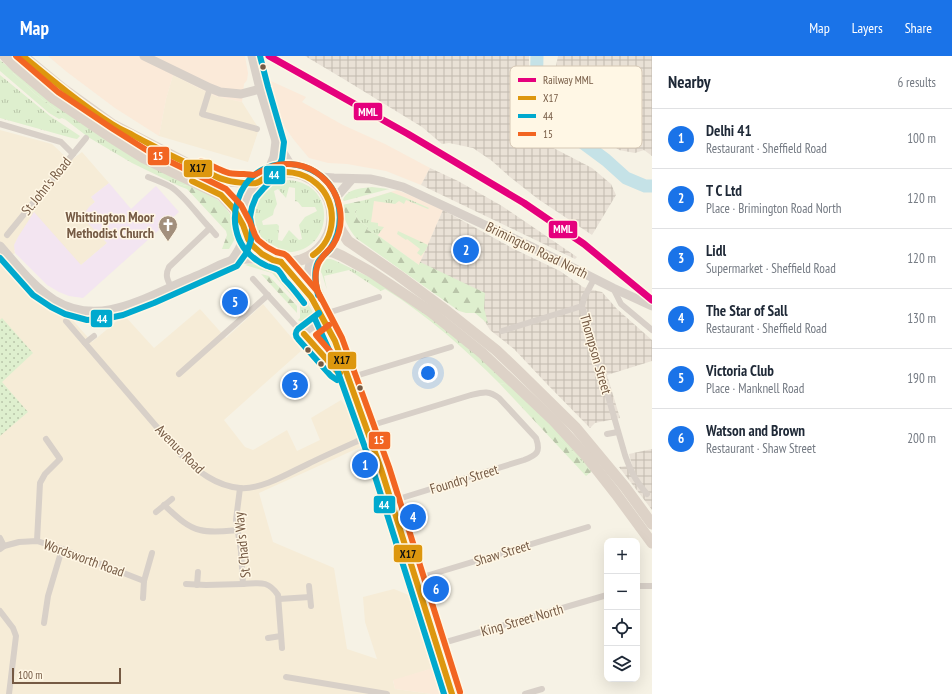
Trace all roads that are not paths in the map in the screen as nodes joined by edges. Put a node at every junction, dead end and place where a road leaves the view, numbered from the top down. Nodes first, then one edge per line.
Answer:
1 (5, 56) edge
2 (23, 56) edge
3 (144, 56) edge
4 (252, 56) edge
5 (210, 88) junction
6 (260, 89) junction
7 (247, 118) dead end
8 (0, 124) edge
9 (244, 126) junction
10 (257, 129) dead end
11 (86, 138) dead end
12 (276, 141) junction
13 (73, 154) junction
14 (302, 175) junction
15 (148, 177) dead end
16 (352, 179) junction
17 (260, 181) junction
18 (332, 213) junction
19 (243, 227) junction
20 (210, 228) junction
21 (7, 235) dead end
22 (216, 235) dead end
23 (0, 246) edge
24 (315, 254) junction
25 (232, 260) junction
26 (277, 261) junction
27 (253, 279) dead end
28 (594, 279) junction
29 (171, 287) junction
30 (613, 288) junction
31 (268, 295) junction
32 (310, 297) junction
33 (379, 297) dead end
34 (582, 306) junction
35 (652, 306) edge
36 (323, 317) junction
37 (66, 321) dead end
38 (652, 330) edge
39 (502, 331) dead end
40 (304, 334) junction
41 (94, 336) dead end
42 (85, 343) junction
43 (451, 347) dead end
44 (179, 374) dead end
45 (349, 378) junction
46 (368, 432) junction
47 (618, 432) junction
48 (607, 434) dead end
49 (46, 440) dead end
50 (536, 454) joint
51 (240, 488) junction
52 (647, 494) dead end
53 (172, 499) dead end
54 (392, 501) junction
55 (164, 506) junction
56 (156, 512) dead end
57 (652, 524) edge
58 (588, 527) dead end
59 (238, 530) junction
60 (0, 538) edge
61 (38, 541) junction
62 (652, 543) edge
63 (2, 548) edge
64 (62, 548) junction
65 (152, 553) dead end
66 (198, 572) dead end
67 (416, 579) junction
68 (144, 581) junction
69 (186, 584) dead end
70 (244, 584) junction
71 (197, 585) junction
72 (309, 586) dead end
73 (640, 586) edge
74 (652, 586) edge
75 (310, 596) junction
76 (604, 596) edge
77 (143, 598) dead end
78 (279, 600) junction
79 (311, 606) dead end
80 (0, 611) edge
81 (44, 623) dead end
82 (281, 636) junction
83 (268, 638) dead end
84 (436, 645) junction
85 (282, 648) dead end
86 (286, 677) dead end
87 (542, 689) dead end
88 (9, 694) edge
89 (387, 694) edge
90 (452, 694) edge
91 (525, 694) edge

1 - 19 highway
2 - 17 highway
3 - 5 main road
4 - 6 main road
5 - 6 main road
5 - 9 street
6 - 12 main road
7 - 9 street
8 - 13 street
9 - 10 street
11 - 13 street, St. John's Road
12 - 14 main road
12 - 17 main road
13 - 21 street, St. John's Road
14 - 16 main road, Brimington Road North
14 - 17 highway
14 - 18 highway
15 - 20 street
16 - 18 main road
16 - 28 main road, Brimington Road North
17 - 19 highway
18 - 24 highway
18 - 57 highway
19 - 25 main road
19 - 26 highway
20 - 22 street
20 - 29 street
23 - 29 main road
24 - 26 highway
24 - 32 main road
24 - 62 highway
25 - 26 main road
25 - 29 main road
26 - 32 main road
27 - 31 street
28 - 30 main road, Brimington Road North
28 - 34 street, Thompson Street
30 - 35 main road, Brimington Road North
30 - 38 street
31 - 40 street
31 - 44 street
32 - 36 main road
33 - 36 street
34 - 39 street
34 - 47 street, Thompson Street
36 - 40 street
36 - 45 main road
37 - 42 street, Avenue Road
40 - 45 street
41 - 42 street
42 - 51 street, Avenue Road
43 - 45 street
45 - 46 main road
46 - 50 street, Avenue Road
46 - 51 street, Avenue Road
46 - 54 main road
47 - 48 street
47 - 52 street, Thompson Street
49 - 61 street
50 - 54 street, Foundry Street
51 - 59 street, St Chad's Way
53 - 55 street
54 - 67 main road
55 - 56 street
55 - 59 street
58 - 67 street, Shaw Street
59 - 70 street, St Chad's Way
60 - 63 street
61 - 63 street, Wordsworth Road
61 - 64 street, Wordsworth Road
64 - 68 street, Wordsworth Road
64 - 81 street
65 - 68 street
66 - 71 street
67 - 84 main road
68 - 77 street
69 - 71 street
70 - 71 street
70 - 78 street, St Chad's Way
72 - 75 street
73 - 74 street
75 - 78 street
75 - 79 street
76 - 84 street, King Street North
78 - 82 street
80 - 88 street
82 - 83 street
82 - 85 street
84 - 90 main road
86 - 89 street
87 - 91 street

